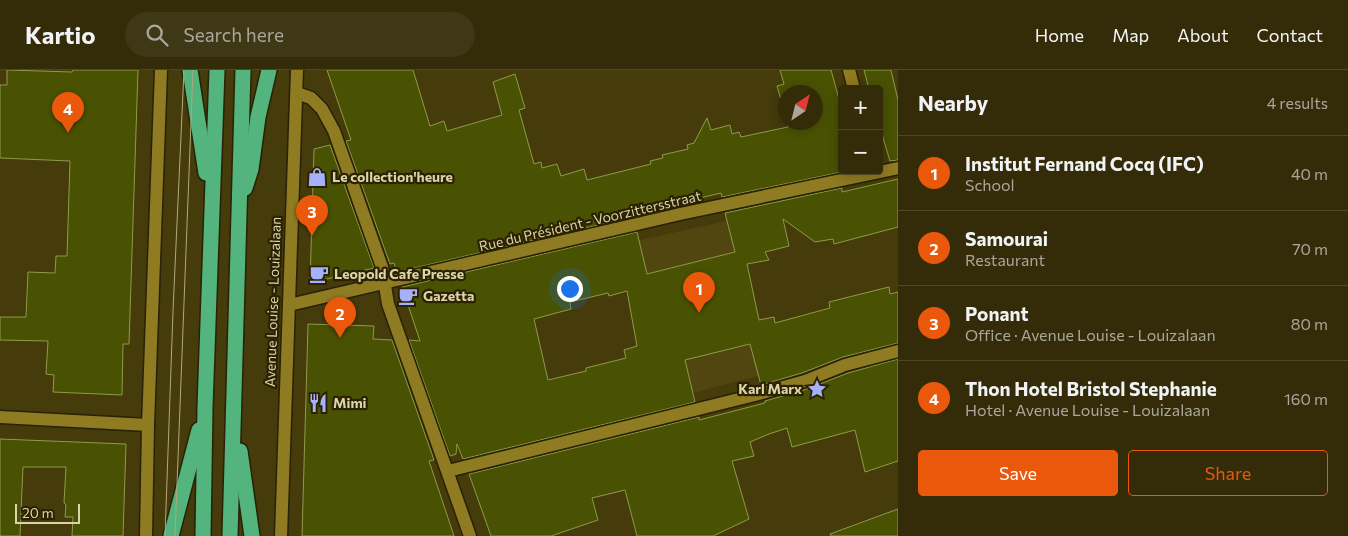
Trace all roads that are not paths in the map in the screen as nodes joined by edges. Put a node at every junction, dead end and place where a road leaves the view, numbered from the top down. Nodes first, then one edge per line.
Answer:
1 (161, 70) edge
2 (190, 70) edge
3 (217, 70) edge
4 (243, 70) edge
5 (269, 70) edge
6 (297, 70) edge
7 (849, 70) edge
8 (853, 85) edge
9 (297, 93) junction
10 (898, 168) edge
11 (883, 171) edge
12 (863, 175) edge
13 (240, 206) junction
14 (212, 209) junction
15 (385, 284) junction
16 (289, 305) junction
17 (898, 351) edge
18 (206, 407) junction
19 (234, 410) junction
20 (0, 418) edge
21 (148, 425) junction
22 (448, 472) junction
23 (146, 536) edge
24 (171, 536) edge
25 (203, 536) edge
26 (230, 536) edge
27 (252, 536) edge
28 (281, 536) edge
29 (470, 536) edge

1 - 21 street
2 - 14 highway
3 - 14 highway
4 - 13 highway
5 - 13 highway
6 - 9 street, Avenue Louise - Louizalaan
7 - 8 street
9 - 15 street
9 - 16 street, Avenue Louise - Louizalaan
10 - 11 street, Rue du Président - Voorzittersstraat
12 - 15 street, Rue du Président - Voorzittersstraat
13 - 19 highway
14 - 18 highway
15 - 16 street, Rue du Président - Voorzittersstraat
15 - 22 street
16 - 28 street, Avenue Louise - Louizalaan
17 - 22 street
18 - 24 highway
18 - 25 highway
19 - 26 highway
19 - 27 highway
20 - 21 street
21 - 23 street
22 - 29 street

